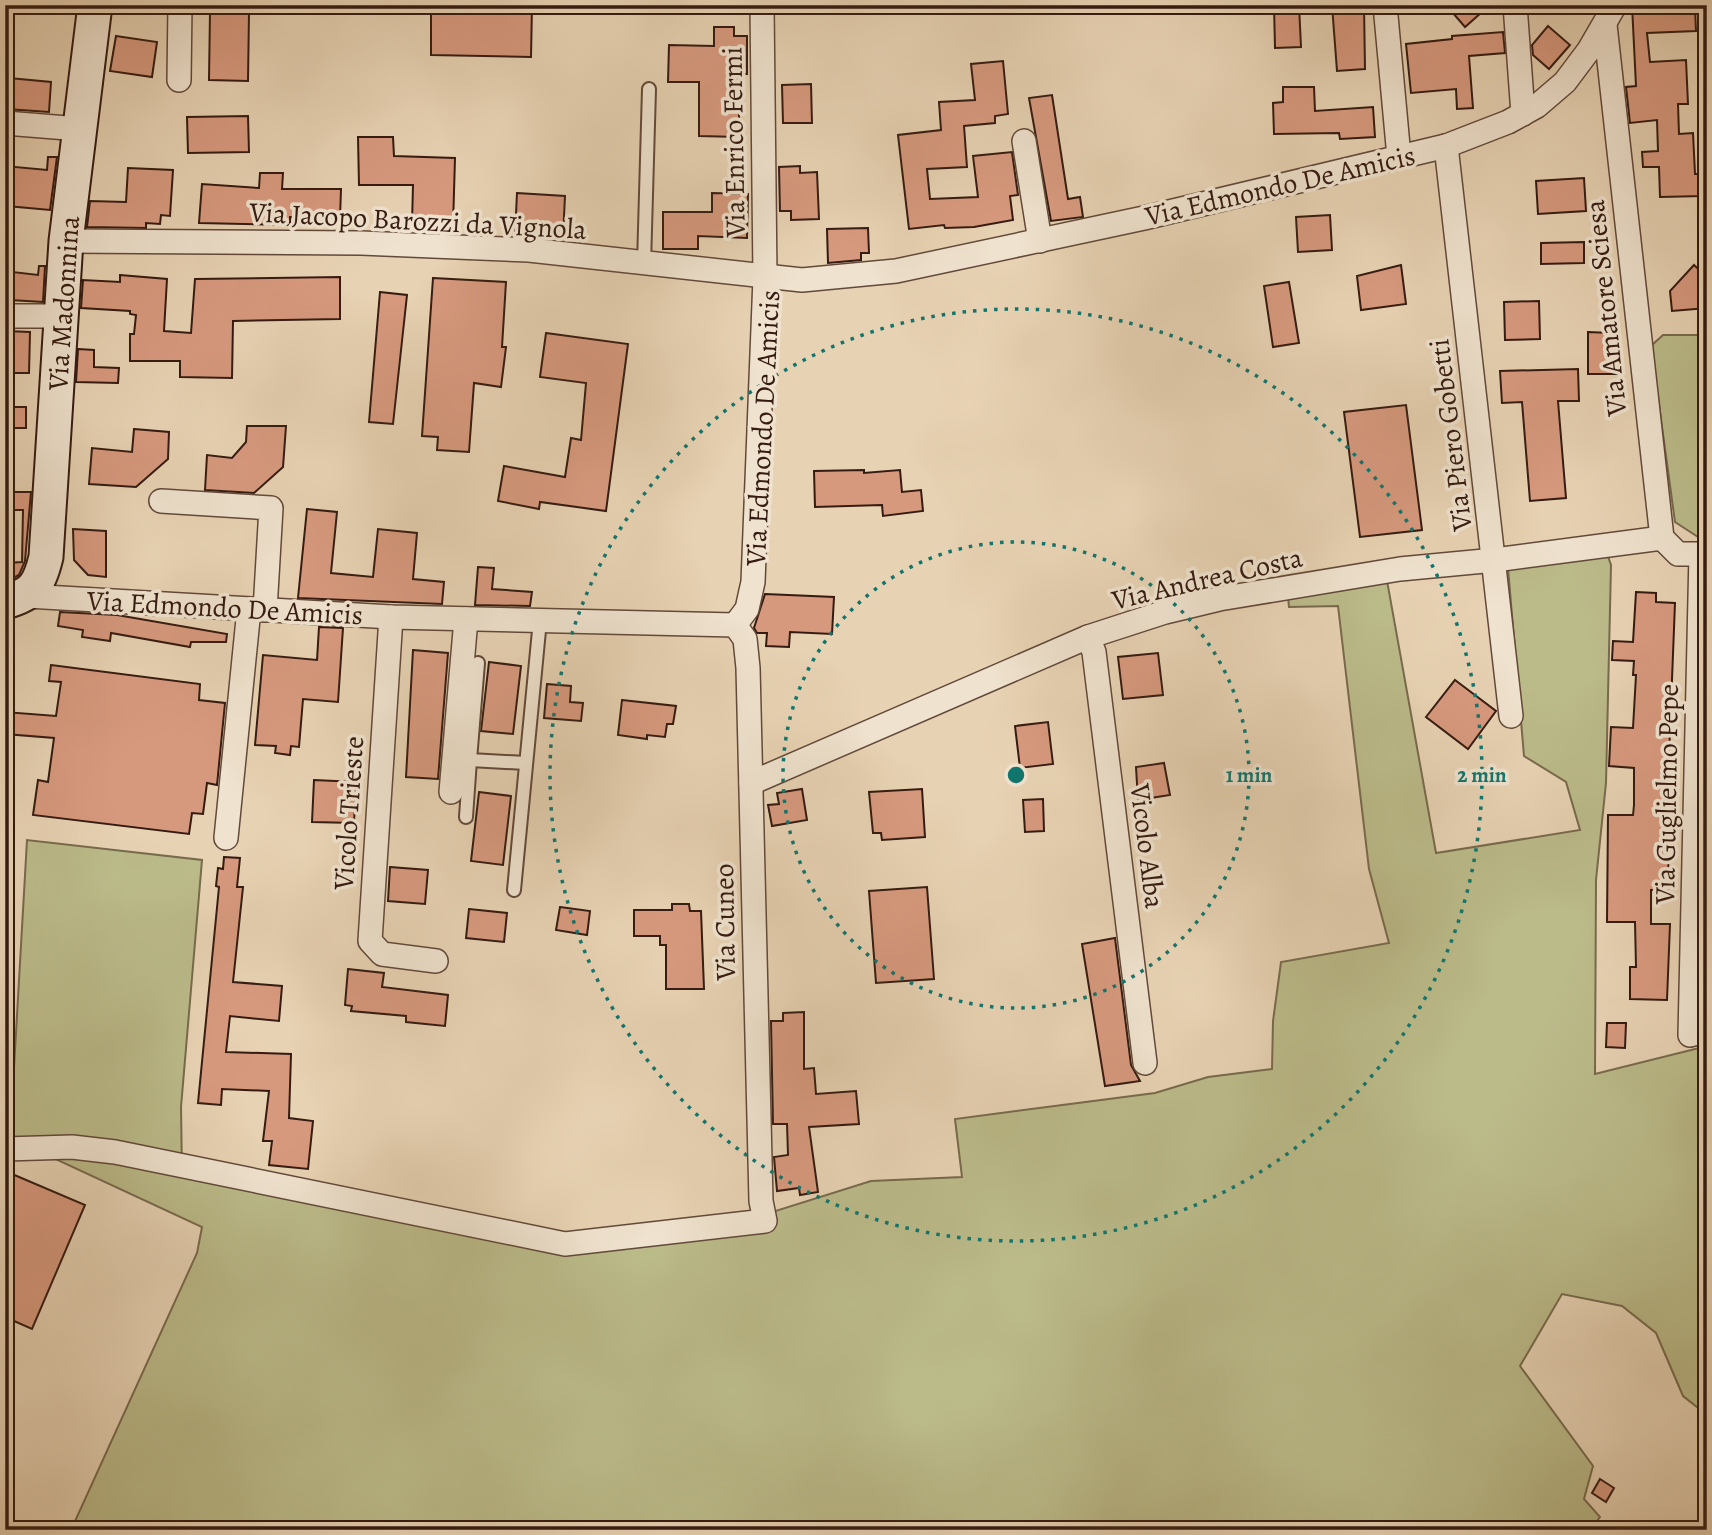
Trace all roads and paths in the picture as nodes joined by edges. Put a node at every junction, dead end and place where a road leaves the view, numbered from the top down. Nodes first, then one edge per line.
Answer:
1 (95, 5) edge
2 (180, 5) edge
3 (762, 5) edge
4 (1385, 5) edge
5 (1515, 5) edge
6 (1610, 15) edge
7 (179, 80) dead end
8 (649, 89) dead end
9 (1523, 114) junction
10 (5, 123) edge
11 (80, 129) junction
12 (1024, 141) dead end
13 (1446, 146) junction
14 (1399, 157) junction
15 (66, 241) junction
16 (1040, 241) junction
17 (644, 264) junction
18 (765, 278) junction
19 (5, 316) edge
20 (61, 316) junction
21 (160, 501) dead end
22 (1662, 538) junction
23 (1704, 554) edge
24 (1495, 560) junction
25 (16, 599) edge
26 (257, 609) junction
27 (391, 617) junction
28 (466, 619) junction
29 (540, 620) junction
30 (735, 625) junction
31 (1088, 637) junction
32 (478, 663) dead end
33 (1511, 716) dead end
34 (470, 760) junction
35 (526, 763) junction
36 (751, 783) junction
37 (451, 792) dead end
38 (466, 817) dead end
39 (226, 838) dead end
40 (514, 890) dead end
41 (436, 961) dead end
42 (1699, 1032) edge
43 (1145, 1063) dead end
44 (5, 1149) edge

1 - 11 street, Via Madonnina
2 - 7 street
3 - 18 street, Via Enrico Fermi
4 - 14 street
5 - 9 street
6 - 9 street, Via Edmondo De Amicis
6 - 22 street, Via Amatore Sciesa
8 - 17 lane
9 - 13 street, Via Edmondo De Amicis
10 - 11 street
11 - 15 street, Via Madonnina
12 - 16 street
13 - 14 street, Via Edmondo De Amicis
13 - 24 street, Via Piero Gobetti
14 - 16 street, Via Edmondo De Amicis
15 - 17 street, Via Jacopo Barozzi da Vignola
15 - 20 street, Via Madonnina
16 - 18 street, Via Edmondo De Amicis
17 - 18 street, Via Jacopo Barozzi da Vignola
18 - 30 street, Via Edmondo De Amicis
19 - 20 street
20 - 25 street, Via Madonnina
21 - 26 street
22 - 23 street
22 - 24 street, Via Andrea Costa
23 - 42 street, Via Guglielmo Pepe
24 - 31 street, Via Andrea Costa
24 - 33 street, Via Piero Gobetti
25 - 26 street, Via Edmondo De Amicis
26 - 27 street, Via Edmondo De Amicis
26 - 39 street
27 - 28 street, Via Edmondo De Amicis
27 - 41 street, Vicolo Trieste
28 - 29 street, Via Edmondo De Amicis
28 - 37 street
29 - 30 street, Via Edmondo De Amicis
29 - 35 lane
30 - 36 street, Via Cuneo
31 - 36 street, Via Andrea Costa
31 - 43 street, Vicolo Alba
32 - 34 lane
34 - 35 lane
34 - 38 lane
35 - 40 lane
36 - 44 street, Via Cuneo

